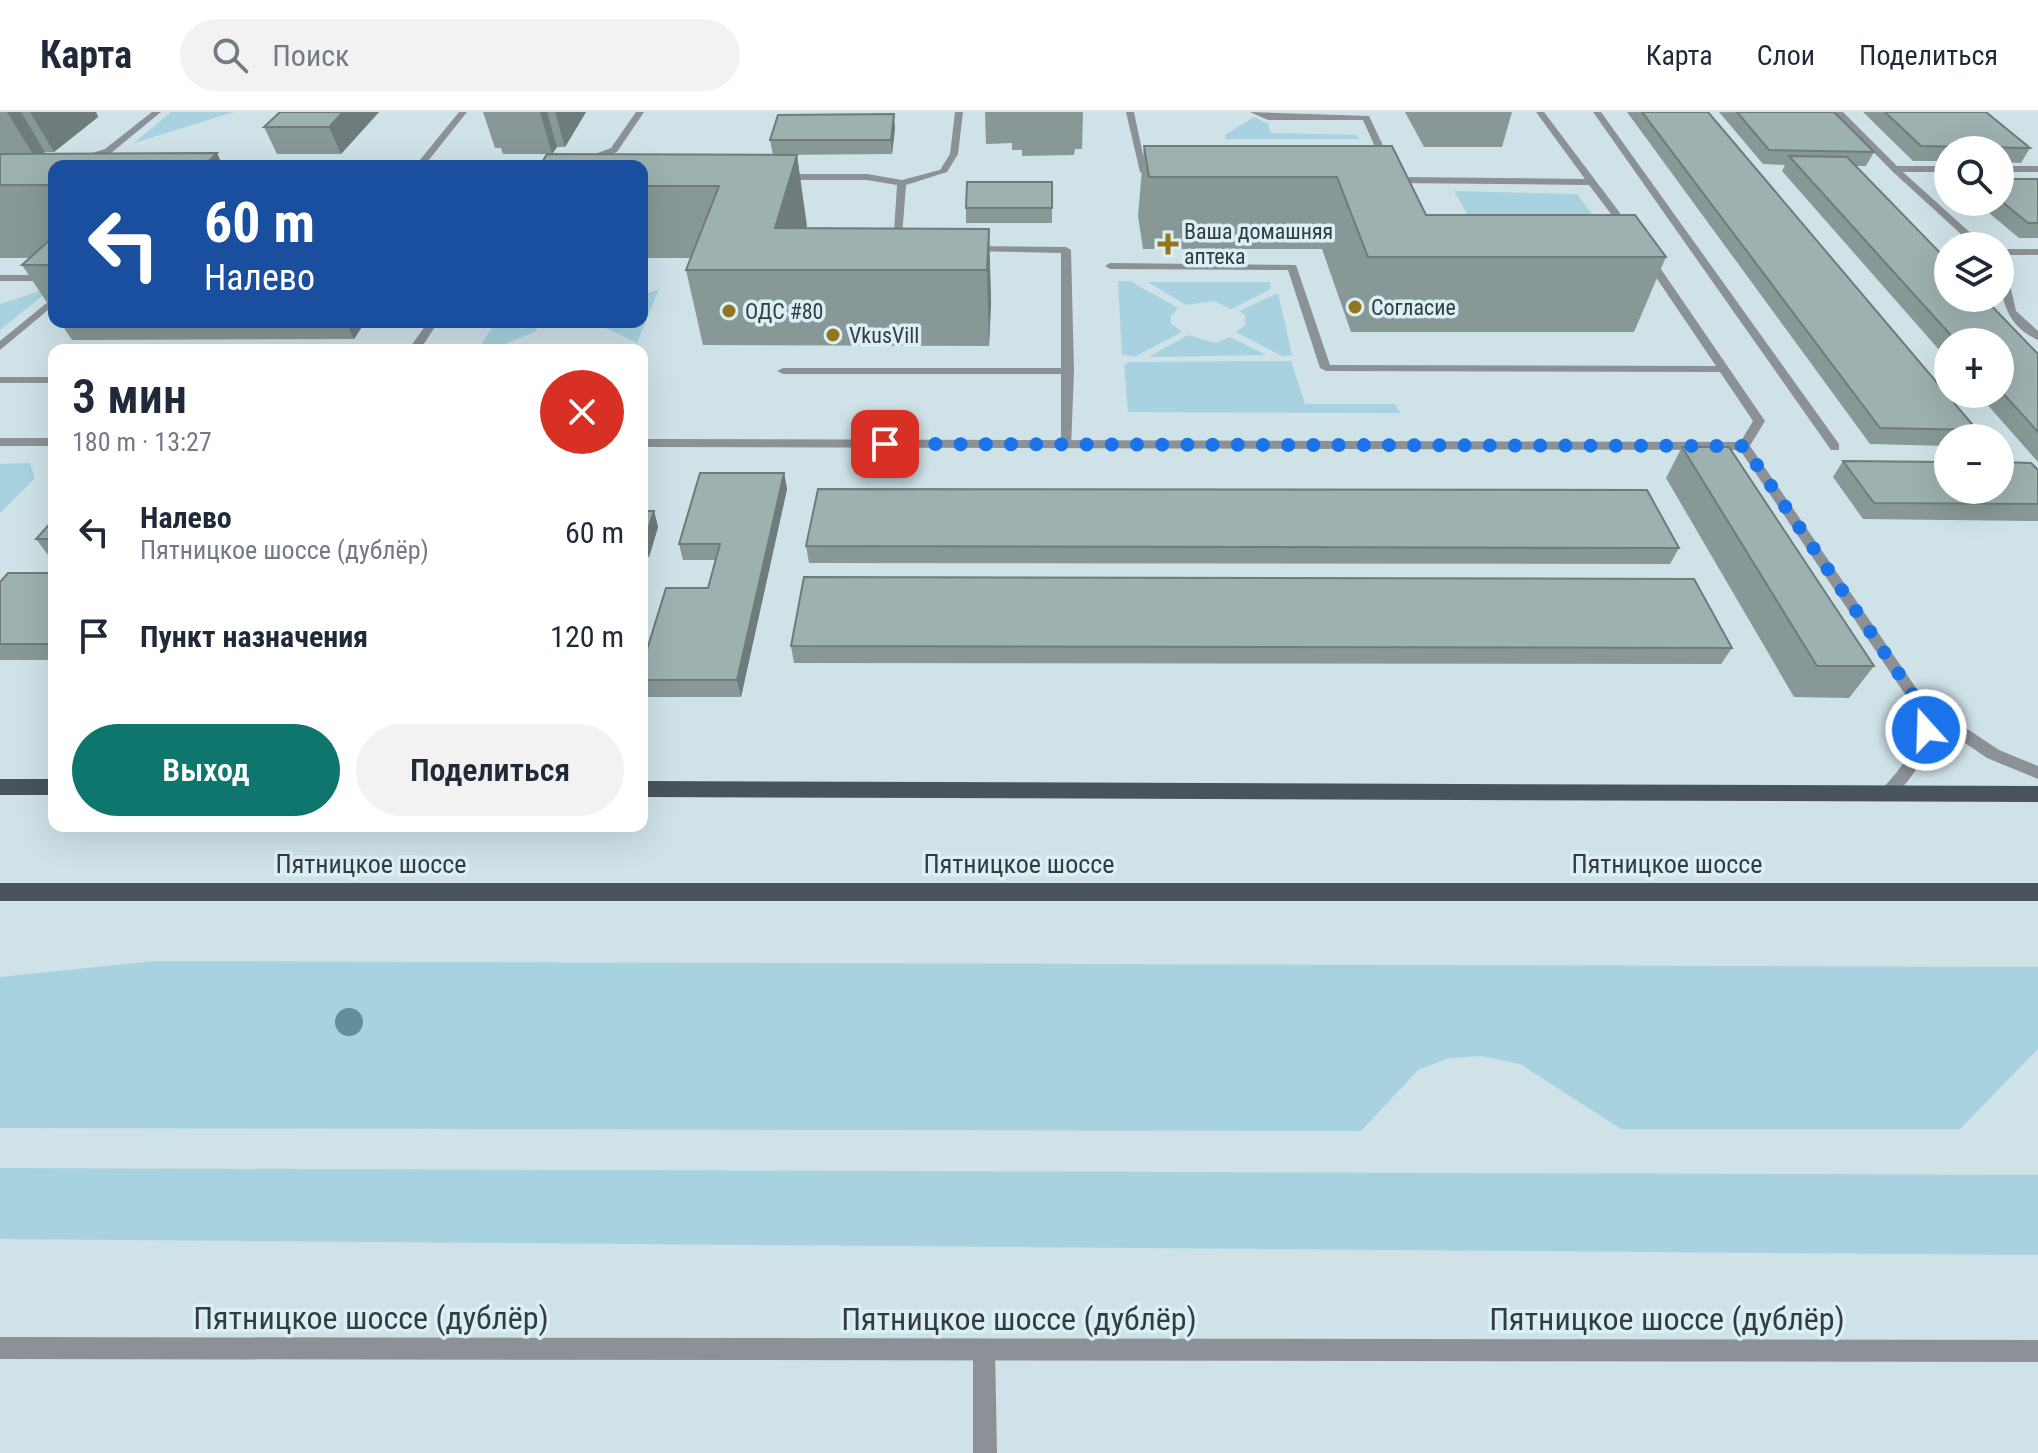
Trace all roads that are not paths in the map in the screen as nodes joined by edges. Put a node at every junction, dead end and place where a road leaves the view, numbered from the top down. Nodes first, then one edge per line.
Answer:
1 (157, 112) edge
2 (463, 112) edge
3 (640, 112) edge
4 (959, 112) edge
5 (1130, 112) edge
6 (1254, 112) edge
7 (1540, 112) edge
8 (1597, 112) edge
9 (1838, 112) edge
10 (69, 160) edge
11 (424, 160) edge
12 (585, 160) edge
13 (1895, 169) junction
14 (1934, 169) edge
15 (2014, 169) edge
16 (2038, 169) edge
17 (1144, 172) dead end
18 (762, 177) edge
19 (1383, 180) edge
20 (1395, 180) junction
21 (1592, 182) junction
22 (902, 183) junction
23 (1965, 232) edge
24 (1635, 240) edge
25 (913, 248) edge
26 (959, 249) edge
27 (1644, 252) edge
28 (2014, 252) edge
29 (2038, 252) edge
30 (1110, 266) dead end
31 (0, 278) edge
32 (48, 278) edge
33 (48, 305) edge
34 (2011, 312) edge
35 (2038, 337) edge
36 (0, 347) edge
37 (1726, 369) junction
38 (783, 371) dead end
39 (1068, 371) junction
40 (0, 380) edge
41 (48, 380) edge
42 (0, 442) edge
43 (48, 442) edge
44 (648, 443) edge
45 (1067, 444) junction
46 (1744, 446) junction
47 (1835, 447) dead end
48 (1920, 705) junction
49 (2038, 773) edge
50 (0, 787) edge
51 (48, 787) edge
52 (648, 789) edge
53 (1887, 794) junction
54 (2038, 794) edge
55 (0, 892) edge
56 (2038, 892) edge
57 (0, 1348) edge
58 (984, 1350) junction
59 (2038, 1351) edge
60 (985, 1453) edge

1 - 10 street
2 - 11 street
3 - 12 street
4 - 22 street
5 - 17 street
6 - 20 street
7 - 21 street
8 - 47 street
9 - 13 street
13 - 14 street
13 - 23 street
15 - 16 street
18 - 22 street
19 - 20 street
20 - 21 street
21 - 24 street
22 - 25 street
26 - 39 street
27 - 37 street
28 - 29 street
30 - 37 street
31 - 32 street
33 - 36 street
34 - 35 street
37 - 46 street
38 - 39 street
39 - 45 street
40 - 41 street
42 - 43 street
44 - 45 street
45 - 46 street
46 - 48 street
48 - 49 street
48 - 53 street
50 - 51 main road
52 - 53 main road
53 - 54 main road
55 - 56 main road, Пятницкое шоссе
57 - 58 street, Пятницкое шоссе (дублёр)
58 - 59 street, Пятницкое шоссе (дублёр)
58 - 60 street

